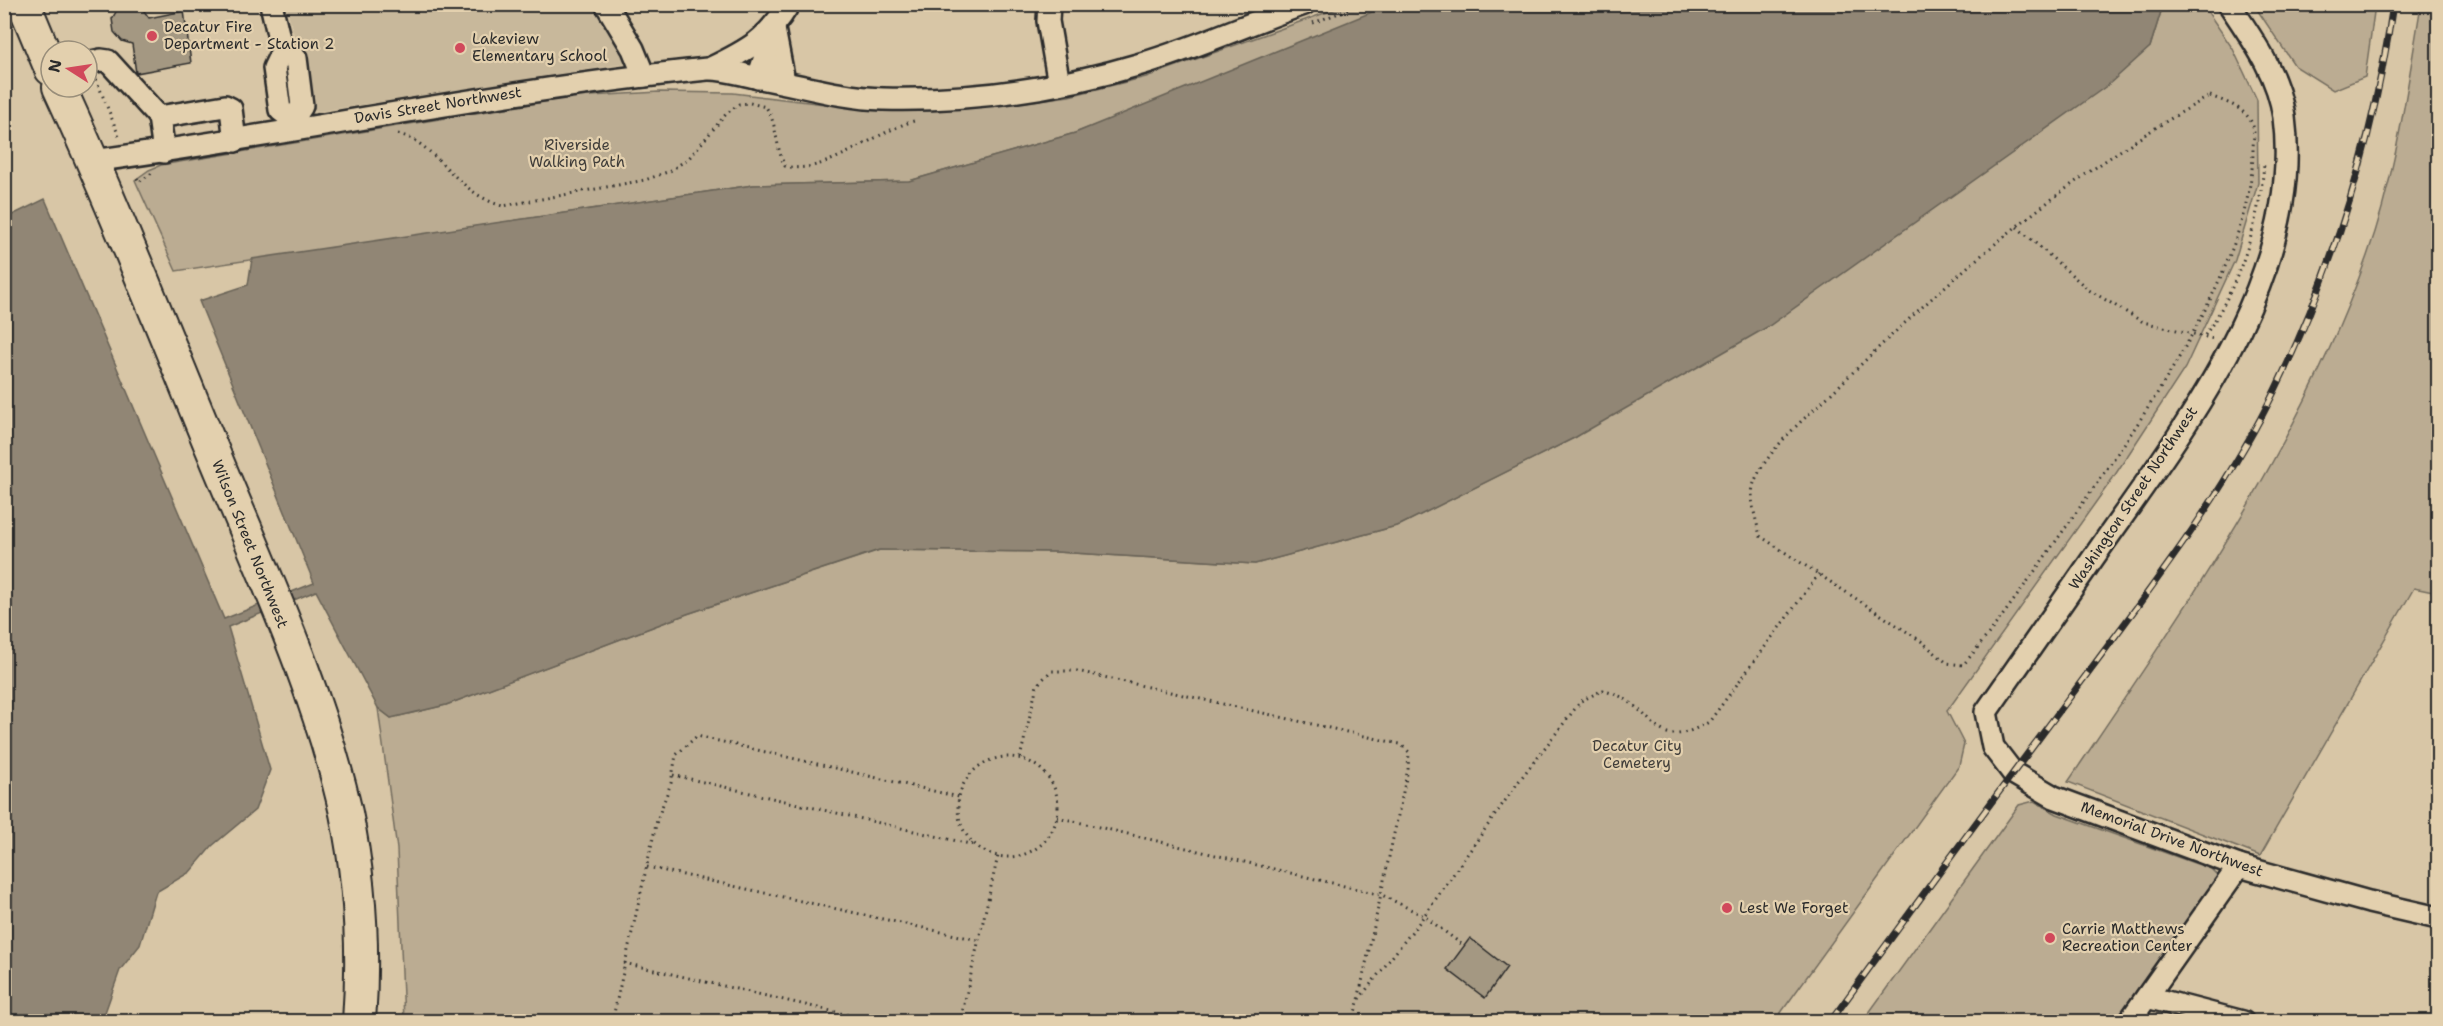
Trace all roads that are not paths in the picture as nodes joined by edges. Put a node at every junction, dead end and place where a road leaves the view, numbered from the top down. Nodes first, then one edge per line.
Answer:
1 (24, 4) edge
2 (272, 4) edge
3 (606, 4) edge
4 (789, 4) edge
5 (1049, 4) edge
6 (2229, 4) edge
7 (1282, 8) edge
8 (1305, 15) edge
9 (774, 29) junction
10 (39, 40) edge
11 (99, 62) edge
12 (711, 69) junction
13 (644, 76) junction
14 (758, 78) junction
15 (784, 81) junction
16 (1059, 84) junction
17 (65, 99) edge
18 (159, 117) junction
19 (295, 125) junction
20 (235, 141) junction
21 (164, 152) junction
22 (93, 161) junction
23 (1986, 712) joint
24 (2239, 866) junction
25 (2439, 918) edge
26 (2147, 997) junction
27 (359, 1022) edge
28 (2129, 1022) edge
29 (2243, 1022) edge

1 - 10 highway
2 - 19 street
3 - 13 street
4 - 9 street
5 - 16 street
6 - 23 street, Washington Street Northwest
7 - 8 street, Davis Street Northwest
7 - 16 street, Davis Street Northwest
9 - 12 street
9 - 14 street
9 - 15 street
11 - 18 street
12 - 13 street, Davis Street Northwest
12 - 14 street, Davis Street Northwest
13 - 19 street, Davis Street Northwest
14 - 15 street, Davis Street Northwest
15 - 16 street, Davis Street Northwest
17 - 22 highway, Wilson Street Northwest
18 - 20 street
18 - 21 street
19 - 20 street, Davis Street Northwest
20 - 21 street, Davis Street Northwest
21 - 22 street, Davis Street Northwest
22 - 27 highway, Wilson Street Northwest
23 - 24 street, Memorial Drive Northwest
24 - 25 street, Memorial Drive Northwest
24 - 26 street
26 - 28 street
26 - 29 street

